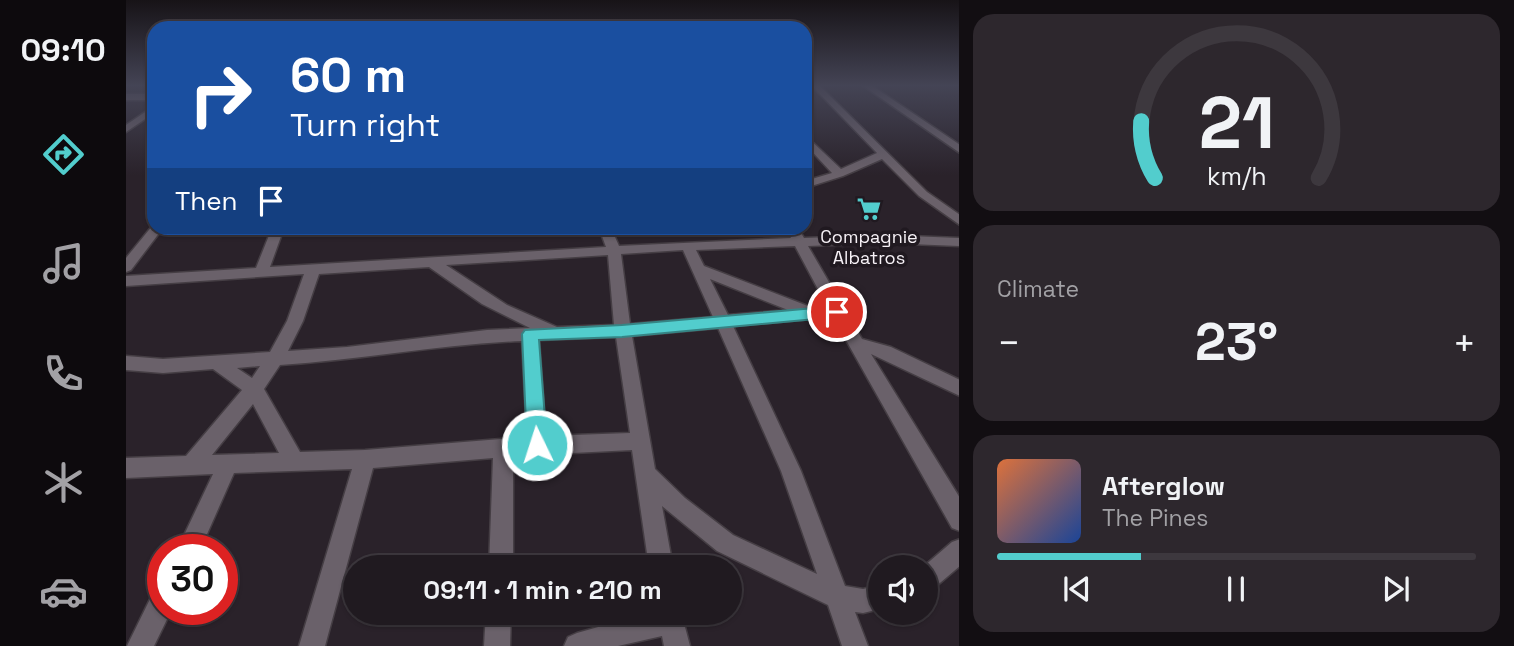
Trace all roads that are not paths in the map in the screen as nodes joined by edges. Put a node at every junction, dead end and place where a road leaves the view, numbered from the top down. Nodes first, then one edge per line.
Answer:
1 (146, 115) edge
2 (845, 115) edge
3 (909, 115) edge
4 (126, 121) edge
5 (139, 121) junction
6 (147, 121) edge
7 (126, 129) edge
8 (812, 145) edge
9 (959, 150) edge
10 (884, 154) junction
11 (839, 174) junction
12 (812, 183) edge
13 (959, 221) edge
14 (151, 235) edge
15 (275, 235) edge
16 (608, 235) edge
17 (788, 235) edge
18 (798, 235) edge
19 (812, 235) edge
20 (959, 242) edge
21 (688, 246) junction
22 (614, 251) junction
23 (432, 262) junction
24 (126, 267) edge
25 (697, 268) junction
26 (313, 270) junction
27 (261, 273) junction
28 (126, 281) edge
29 (837, 312) junction
30 (811, 314) junction
31 (722, 322) junction
32 (622, 331) junction
33 (559, 332) junction
34 (530, 334) junction
35 (855, 343) junction
36 (274, 358) junction
37 (215, 362) junction
38 (126, 363) edge
39 (254, 389) junction
40 (959, 389) edge
41 (639, 442) junction
42 (537, 445) junction
43 (503, 449) junction
44 (365, 459) junction
45 (295, 461) junction
46 (191, 465) junction
47 (228, 466) junction
48 (126, 468) edge
49 (645, 473) junction
50 (959, 520) edge
51 (196, 534) edge
52 (959, 550) edge
53 (501, 555) edge
54 (659, 555) edge
55 (938, 569) edge
56 (838, 597) junction
57 (868, 600) edge
58 (150, 625) edge
59 (498, 625) edge
60 (672, 627) edge
61 (139, 646) edge
62 (312, 646) edge
63 (497, 646) edge
64 (577, 646) edge
65 (855, 646) edge

1 - 5 street
2 - 10 street
3 - 9 street
4 - 5 street
5 - 6 street
5 - 7 street
8 - 11 street
10 - 11 street
10 - 13 street
11 - 12 street
14 - 24 street
15 - 27 street
16 - 22 street
17 - 21 street
18 - 29 street
19 - 20 street
21 - 22 street
21 - 25 street
22 - 23 street
22 - 32 street
23 - 26 street
23 - 33 street
25 - 30 street
25 - 31 street
26 - 27 street
26 - 36 street
27 - 28 street
29 - 30 street
29 - 35 street
30 - 31 street
31 - 32 street
31 - 56 street
32 - 33 street
32 - 41 street
33 - 34 street
34 - 36 street
34 - 42 street
35 - 40 street
35 - 50 street
36 - 37 street
36 - 39 street
37 - 38 street
37 - 39 street
39 - 45 street
39 - 46 street
41 - 42 street
41 - 49 street
42 - 43 street
43 - 44 street
43 - 53 street
44 - 45 street
44 - 62 street
45 - 47 street
46 - 47 street
46 - 48 street
47 - 51 street
49 - 54 street
49 - 56 street
52 - 55 street
56 - 57 street
56 - 65 street
58 - 61 street
59 - 63 street
60 - 64 street

